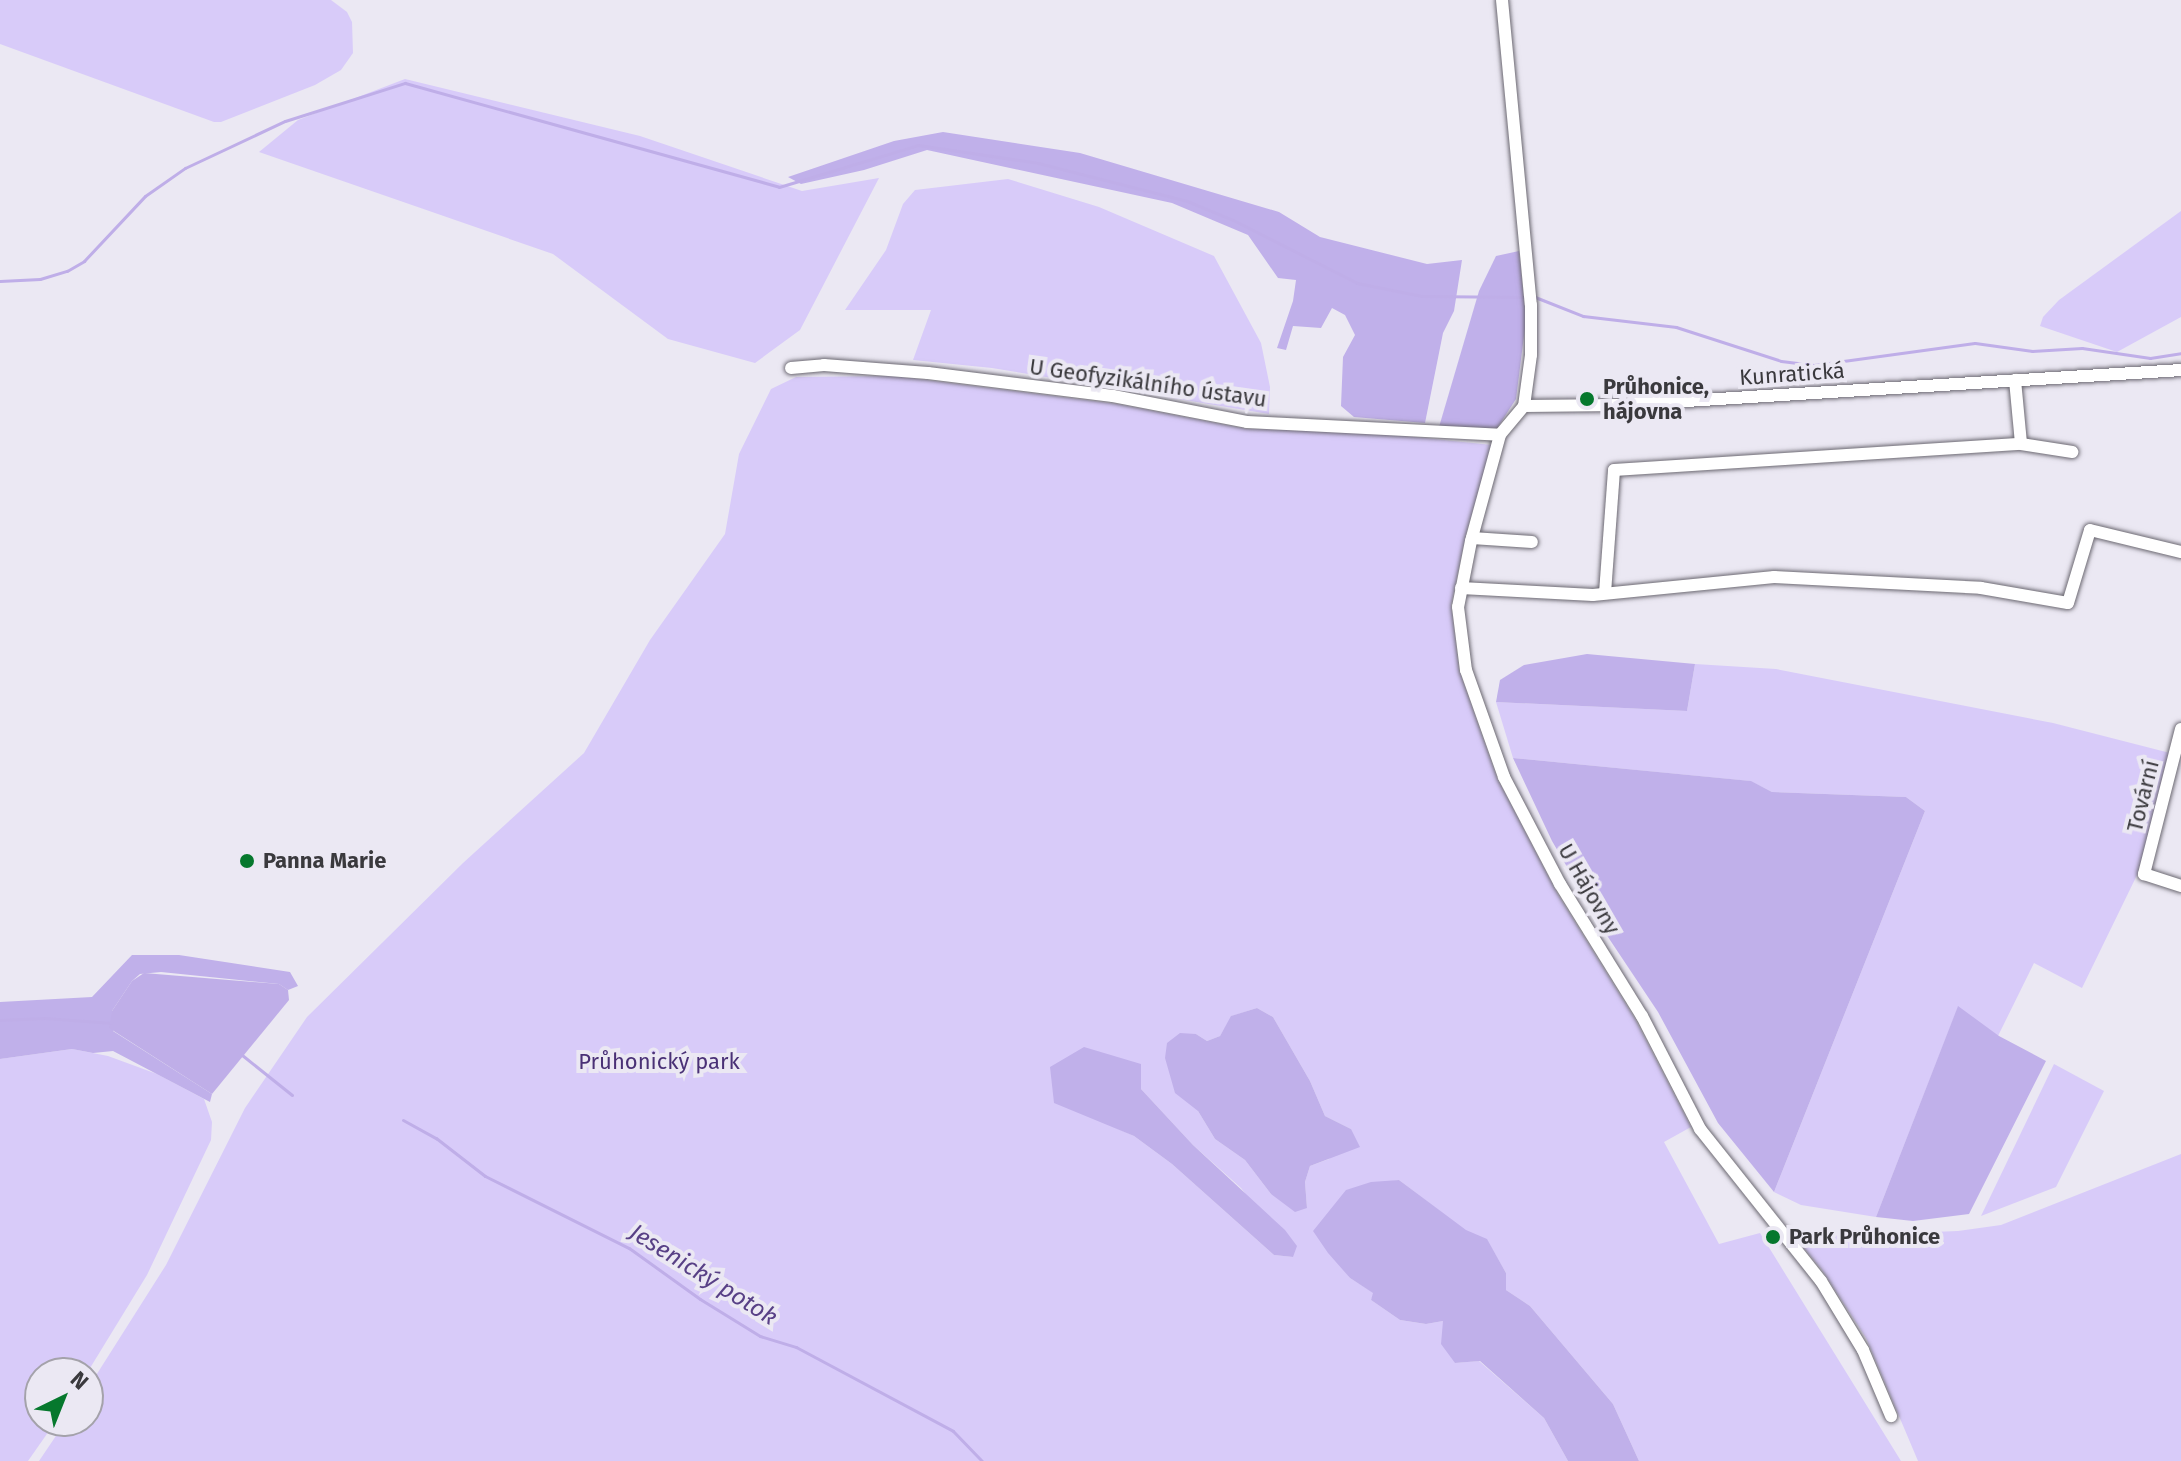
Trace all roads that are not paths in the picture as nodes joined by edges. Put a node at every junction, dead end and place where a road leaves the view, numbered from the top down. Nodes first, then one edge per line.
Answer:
1 (1502, 0) edge
2 (791, 368) dead end
3 (2181, 370) edge
4 (2015, 380) junction
5 (1524, 406) junction
6 (1500, 435) junction
7 (2021, 444) junction
8 (2072, 452) dead end
9 (1472, 538) junction
10 (1532, 542) dead end
11 (2181, 552) edge
12 (1461, 588) junction
13 (1605, 593) junction
14 (2181, 729) edge
15 (2181, 886) edge
16 (1891, 1416) dead end

1 - 5 street
2 - 6 street, U Geofyzikálního ústavu
3 - 4 street, Kunratická
4 - 5 street, Kunratická
4 - 7 street
5 - 6 street, U Hájovny
6 - 9 street, U Hájovny
7 - 8 street
7 - 13 street
9 - 10 street
9 - 12 street, U Hájovny
11 - 13 street
12 - 13 street
12 - 16 street, U Hájovny
14 - 15 street, Tovární

